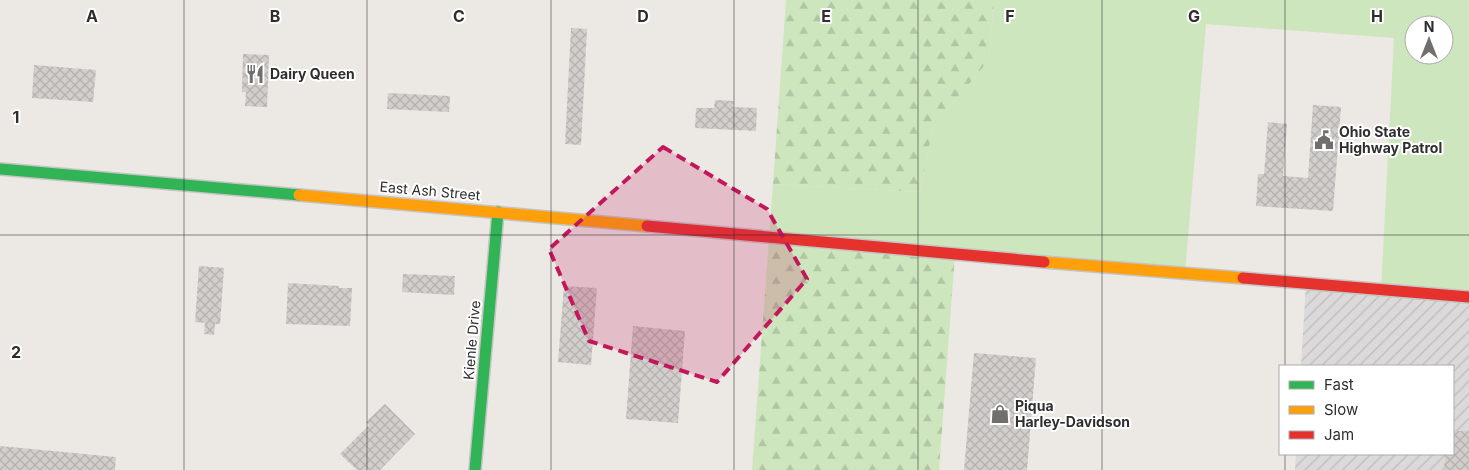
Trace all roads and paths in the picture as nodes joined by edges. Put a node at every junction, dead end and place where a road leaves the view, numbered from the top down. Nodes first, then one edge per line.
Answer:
1 (0, 169) edge
2 (498, 212) junction
3 (1469, 297) edge
4 (475, 470) edge

1 - 2 main road, East Ash Street
2 - 3 main road, East Ash Street
2 - 4 main road, Kienle Drive

